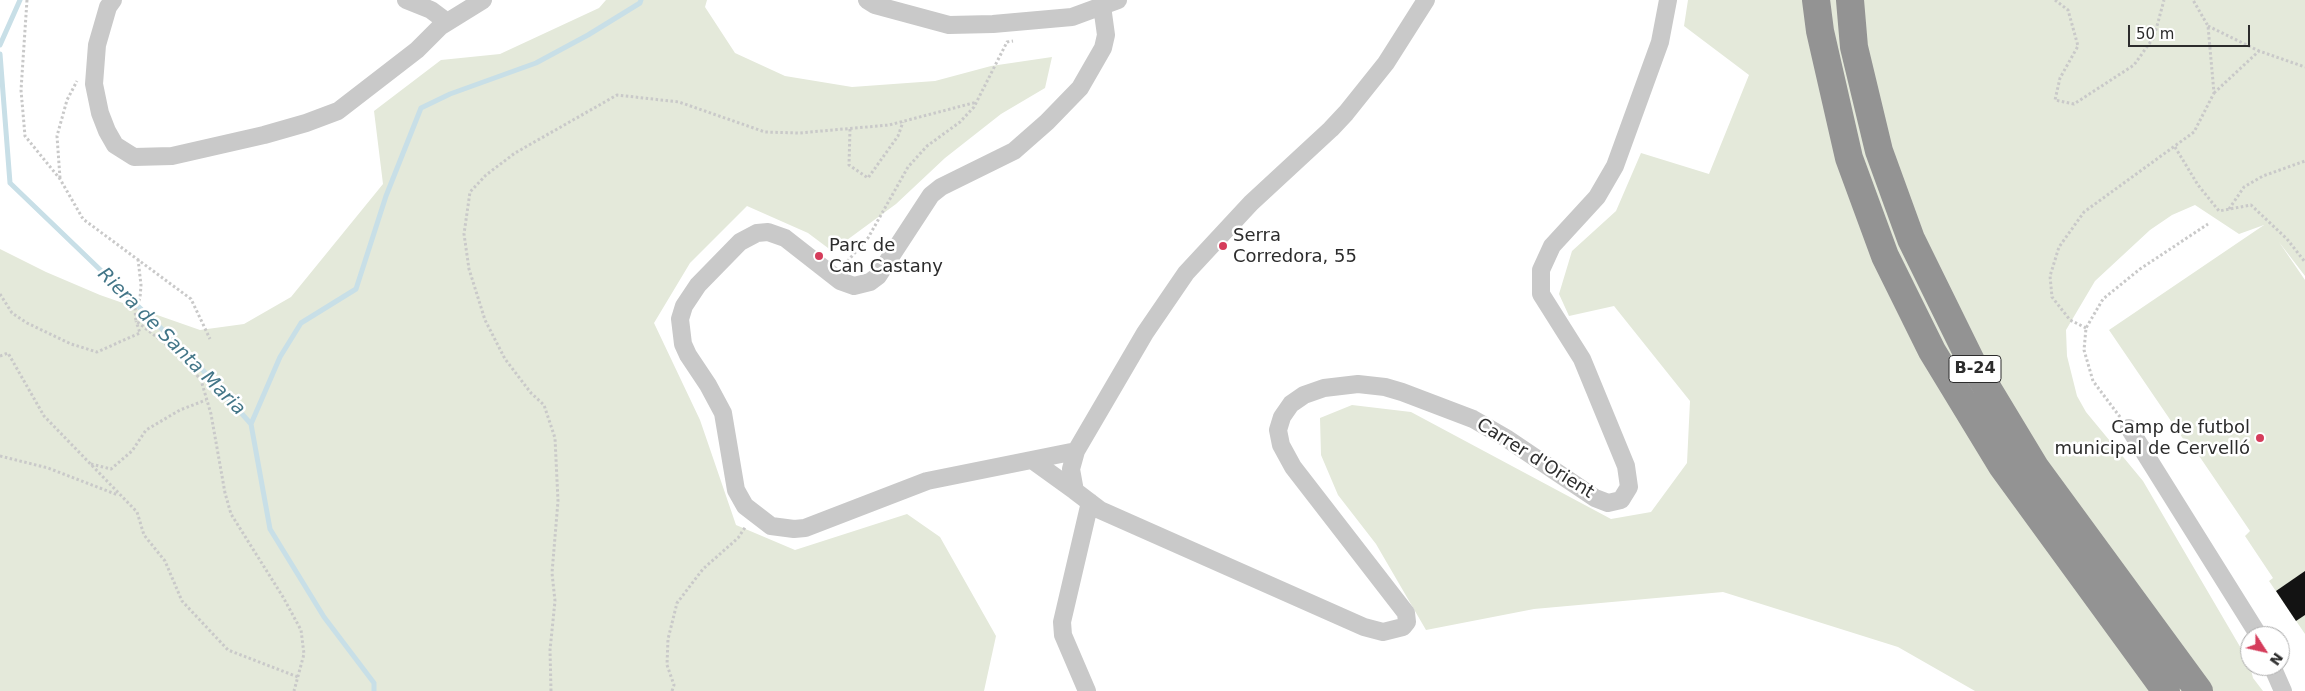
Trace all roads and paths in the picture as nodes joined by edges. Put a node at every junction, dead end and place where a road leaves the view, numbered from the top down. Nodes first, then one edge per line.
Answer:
1 (27, 0) edge
2 (113, 0) edge
3 (406, 0) edge
4 (483, 0) edge
5 (867, 0) edge
6 (1426, 0) edge
7 (1668, 0) edge
8 (1816, 0) edge
9 (1850, 0) edge
10 (2055, 0) edge
11 (2164, 0) edge
12 (2193, 0) edge
13 (1110, 3) edge
14 (447, 22) junction
15 (2208, 26) junction
16 (1016, 40) dead end
17 (2259, 51) junction
18 (2305, 67) edge
19 (80, 76) dead end
20 (2214, 93) junction
21 (977, 102) junction
22 (903, 122) junction
23 (850, 129) junction
24 (2175, 147) junction
25 (2305, 162) edge
26 (60, 179) junction
27 (2228, 209) junction
28 (2208, 224) dead end
29 (138, 259) junction
30 (2305, 262) edge
31 (832, 275) junction
32 (0, 294) edge
33 (136, 321) junction
34 (2086, 328) junction
35 (210, 339) dead end
36 (0, 356) edge
37 (206, 400) junction
38 (2129, 428) joint
39 (1076, 451) junction
40 (0, 456) edge
41 (1032, 460) junction
42 (90, 464) junction
43 (1075, 491) junction
44 (121, 496) junction
45 (1090, 502) junction
46 (753, 514) junction
47 (2253, 626) edge
48 (2276, 676) edge
49 (298, 677) junction
50 (294, 691) edge
51 (551, 691) edge
52 (672, 691) edge
53 (1087, 691) edge
54 (2166, 691) edge
55 (2199, 691) edge
56 (2283, 691) edge

1 - 26 path
2 - 14 street
3 - 14 street
4 - 14 street
5 - 13 street
6 - 39 street
7 - 45 street, Carrer d'Orient
8 - 54 highway, B-24
9 - 55 highway, B-24
10 - 11 path
12 - 15 path
13 - 31 street
15 - 17 path
15 - 20 path
16 - 21 path
17 - 18 path
17 - 20 path
19 - 26 path
20 - 24 path
21 - 22 path
21 - 31 path
22 - 23 path
22 - 23 path
23 - 51 path
24 - 27 path
24 - 34 path
25 - 27 path
26 - 29 path
27 - 30 path
28 - 34 path
29 - 33 path
29 - 35 path
31 - 46 street
32 - 33 path
33 - 37 path
34 - 38 path
36 - 42 path
37 - 42 path
37 - 49 path
38 - 47 street
39 - 41 street
39 - 43 street
40 - 44 path
41 - 43 street, Carrer d'Orient
41 - 46 street
42 - 44 path
43 - 45 street, Carrer d'Orient
44 - 49 path
45 - 53 street
46 - 52 path
48 - 56 street
49 - 50 path

